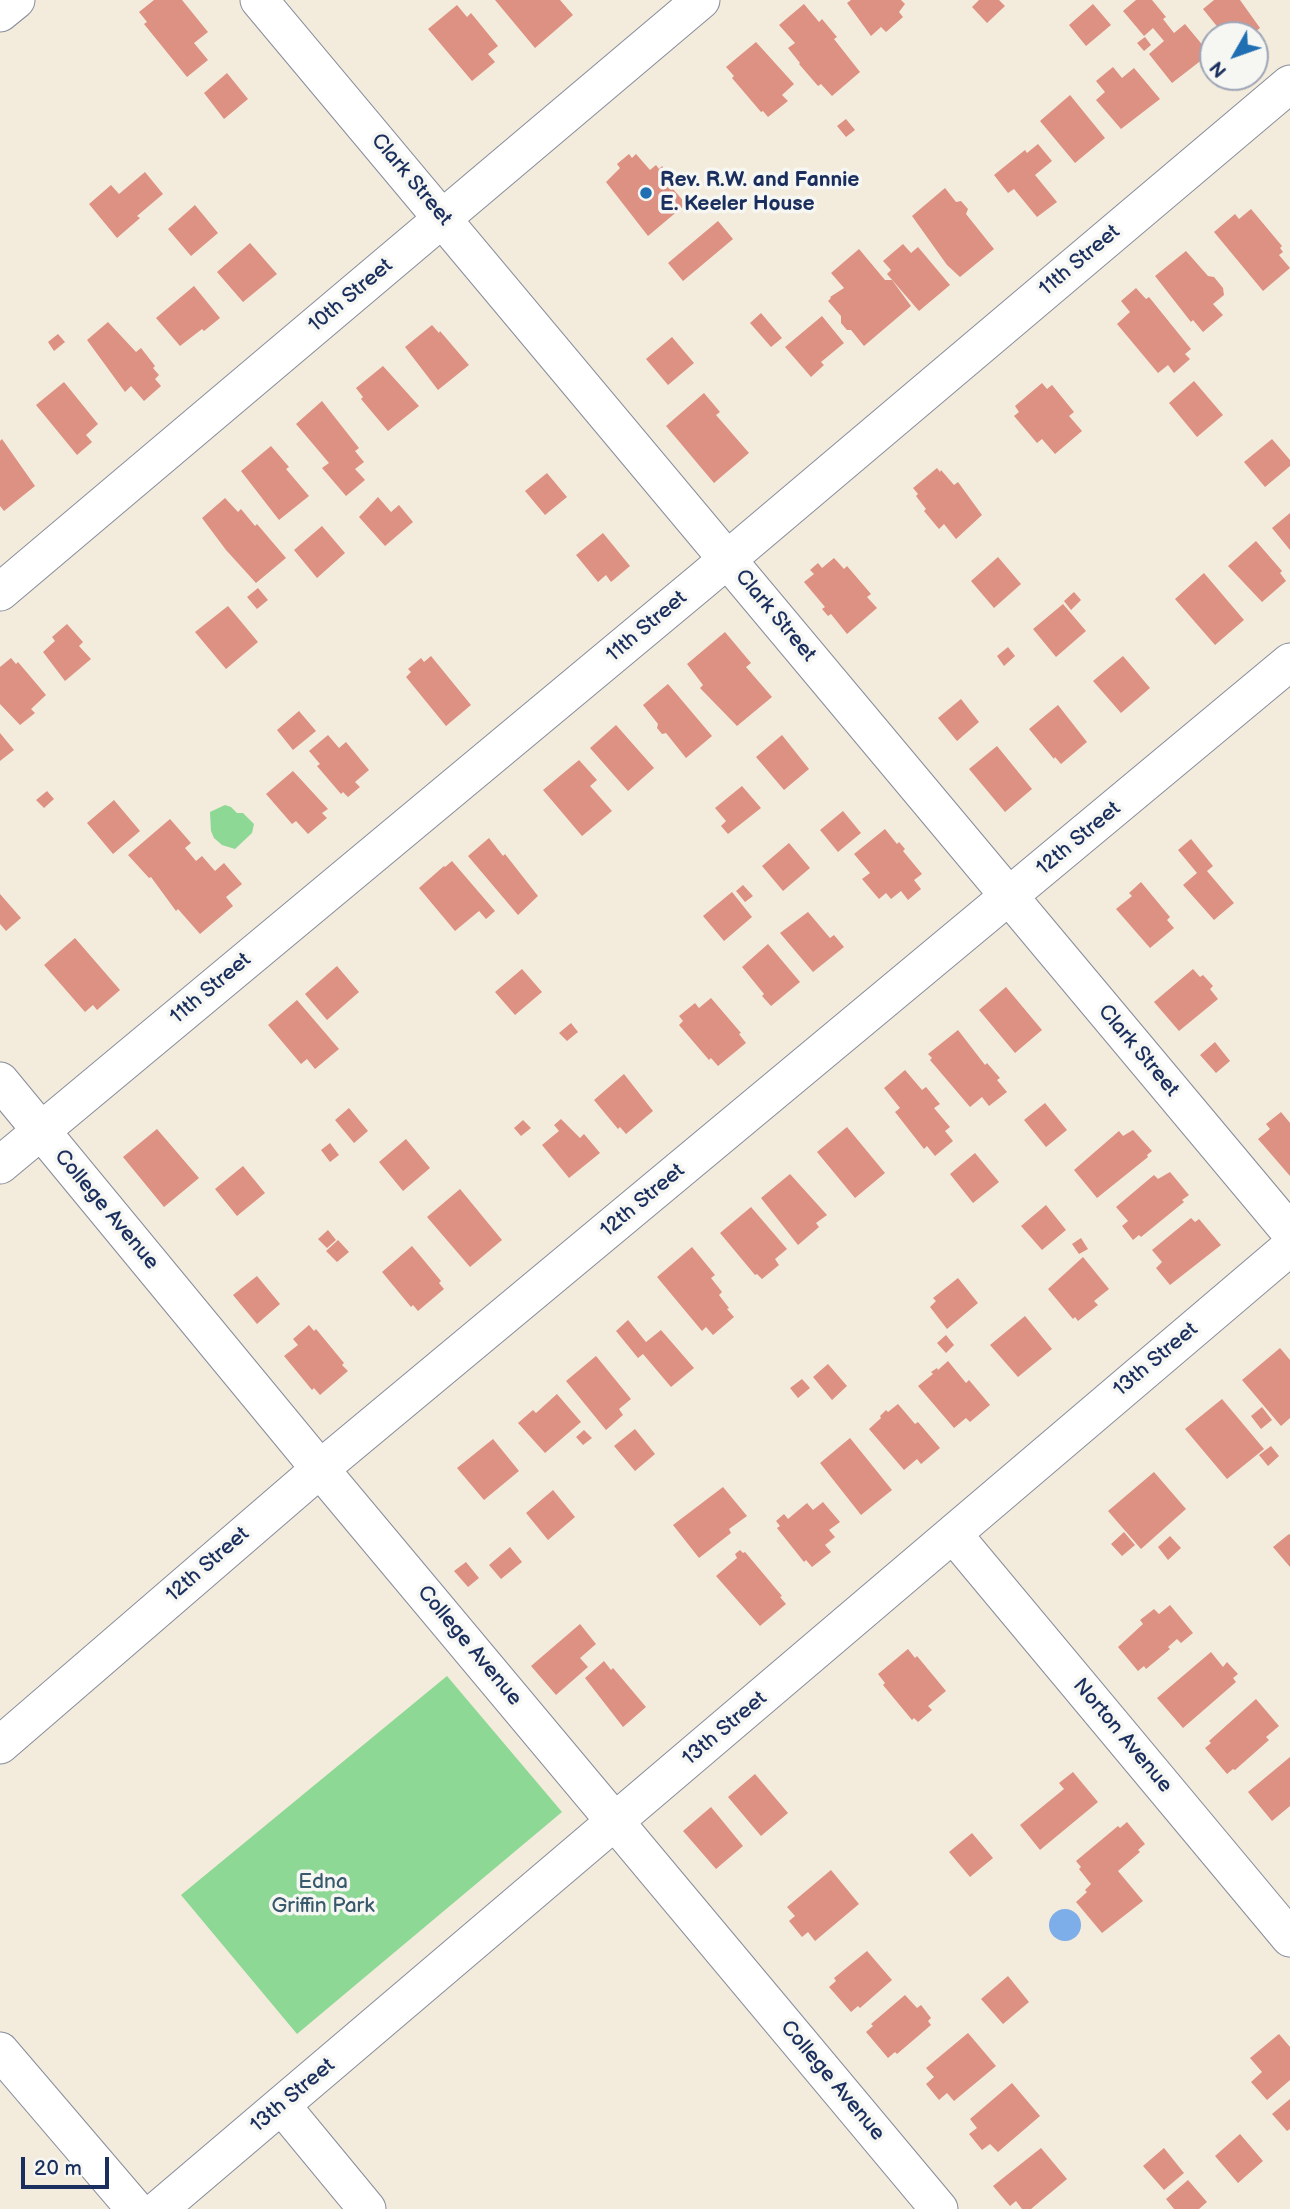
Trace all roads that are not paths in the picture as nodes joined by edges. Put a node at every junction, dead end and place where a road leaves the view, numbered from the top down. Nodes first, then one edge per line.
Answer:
1 (16, 0) edge
2 (259, 0) edge
3 (701, 0) edge
4 (0, 13) edge
5 (1290, 85) edge
6 (443, 218) junction
7 (727, 559) junction
8 (0, 592) edge
9 (1290, 662) edge
10 (1009, 898) junction
11 (0, 1081) edge
12 (41, 1130) junction
13 (0, 1164) edge
14 (1290, 1231) edge
15 (1290, 1247) edge
16 (320, 1469) junction
17 (953, 1534) junction
18 (0, 1745) edge
19 (616, 1822) junction
20 (1290, 1938) edge
21 (0, 2051) edge
22 (282, 2106) junction
23 (135, 2209) edge
24 (159, 2209) edge
25 (367, 2209) edge
26 (939, 2209) edge

1 - 4 street
2 - 6 street, Clark Street
3 - 6 street, 10th Street
5 - 7 street, 11th Street
6 - 7 street, Clark Street
6 - 8 street, 10th Street
7 - 10 street, Clark Street
7 - 12 street, 11th Street
9 - 10 street, 12th Street
10 - 14 street, Clark Street
10 - 16 street, 12th Street
11 - 12 street, College Avenue
12 - 13 street, 11th Street
12 - 16 street, College Avenue
15 - 17 street, 13th Street
16 - 18 street, 12th Street
16 - 19 street, College Avenue
17 - 19 street, 13th Street
17 - 20 street, Norton Avenue
19 - 22 street, 13th Street
19 - 26 street, College Avenue
21 - 23 street
22 - 24 street, 13th Street
22 - 25 street

